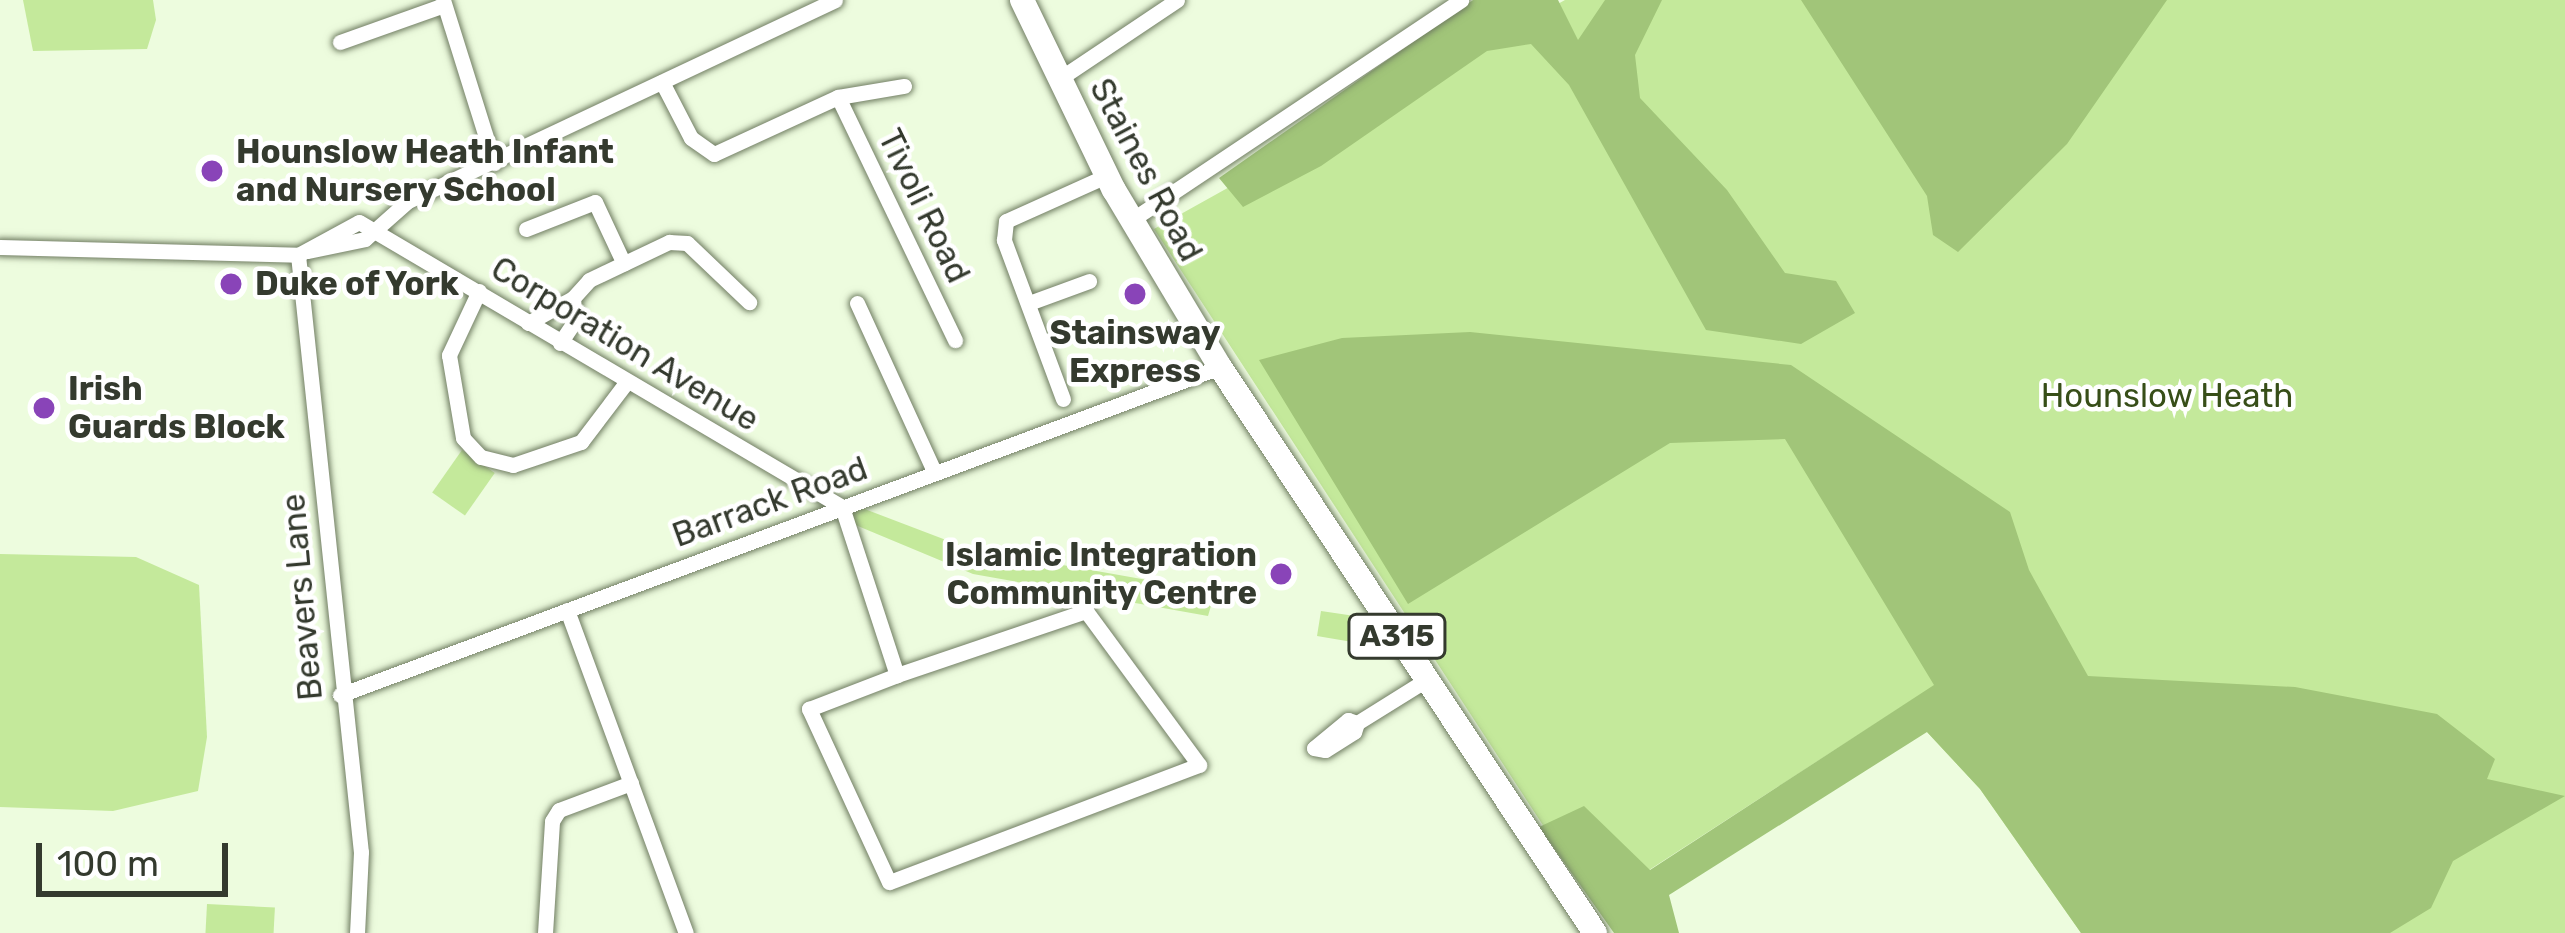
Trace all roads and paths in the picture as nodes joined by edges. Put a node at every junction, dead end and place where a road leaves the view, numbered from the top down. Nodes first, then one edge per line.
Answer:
1 (835, 0) edge
2 (1022, 0) edge
3 (1178, 0) edge
4 (1461, 0) edge
5 (443, 2) edge
6 (340, 42) dead end
7 (1059, 79) junction
8 (662, 82) junction
9 (904, 86) dead end
10 (838, 97) junction
11 (494, 163) junction
12 (1106, 176) junction
13 (1136, 217) junction
14 (379, 228) junction
15 (526, 229) dead end
16 (0, 248) edge
17 (303, 253) junction
18 (624, 264) junction
19 (1089, 281) dead end
20 (479, 290) junction
21 (573, 298) junction
22 (749, 302) dead end
23 (857, 303) dead end
24 (1029, 303) junction
25 (528, 323) junction
26 (955, 340) dead end
27 (560, 343) junction
28 (1220, 367) junction
29 (625, 384) junction
30 (1063, 399) dead end
31 (935, 473) junction
32 (842, 507) junction
33 (567, 610) junction
34 (897, 675) junction
35 (1426, 680) junction
36 (340, 695) junction
37 (1358, 723) dead end
38 (631, 783) junction
39 (357, 933) edge
40 (545, 933) edge
41 (686, 933) edge
42 (1595, 933) edge

1 - 8 street
2 - 7 main road, Staines Road / A315
3 - 7 street
4 - 13 street
5 - 6 street
5 - 11 street
7 - 12 main road, Staines Road / A315
8 - 10 street, Tivoli Road
8 - 11 street
9 - 10 street, Tivoli Road
10 - 26 street, Tivoli Road
11 - 14 street
12 - 13 main road, Staines Road / A315
12 - 24 street
13 - 28 main road, Staines Road / A315
14 - 17 street
14 - 20 street, Corporation Avenue
15 - 18 street
16 - 17 street
17 - 36 street, Beavers Lane
18 - 21 street
18 - 22 street
19 - 24 street
20 - 25 street, Corporation Avenue
20 - 29 street
21 - 25 street
21 - 27 street
23 - 31 street
24 - 30 street
25 - 27 street, Corporation Avenue
27 - 29 street, Corporation Avenue
28 - 31 street, Barrack Road
28 - 35 main road, A315
29 - 32 street, Corporation Avenue
31 - 32 street, Barrack Road
32 - 33 street, Barrack Road
32 - 34 street
33 - 36 street, Barrack Road
33 - 38 street
34 - 34 street
35 - 37 street
35 - 42 main road, A315
36 - 39 street, Beavers Lane
38 - 40 street
38 - 41 street

